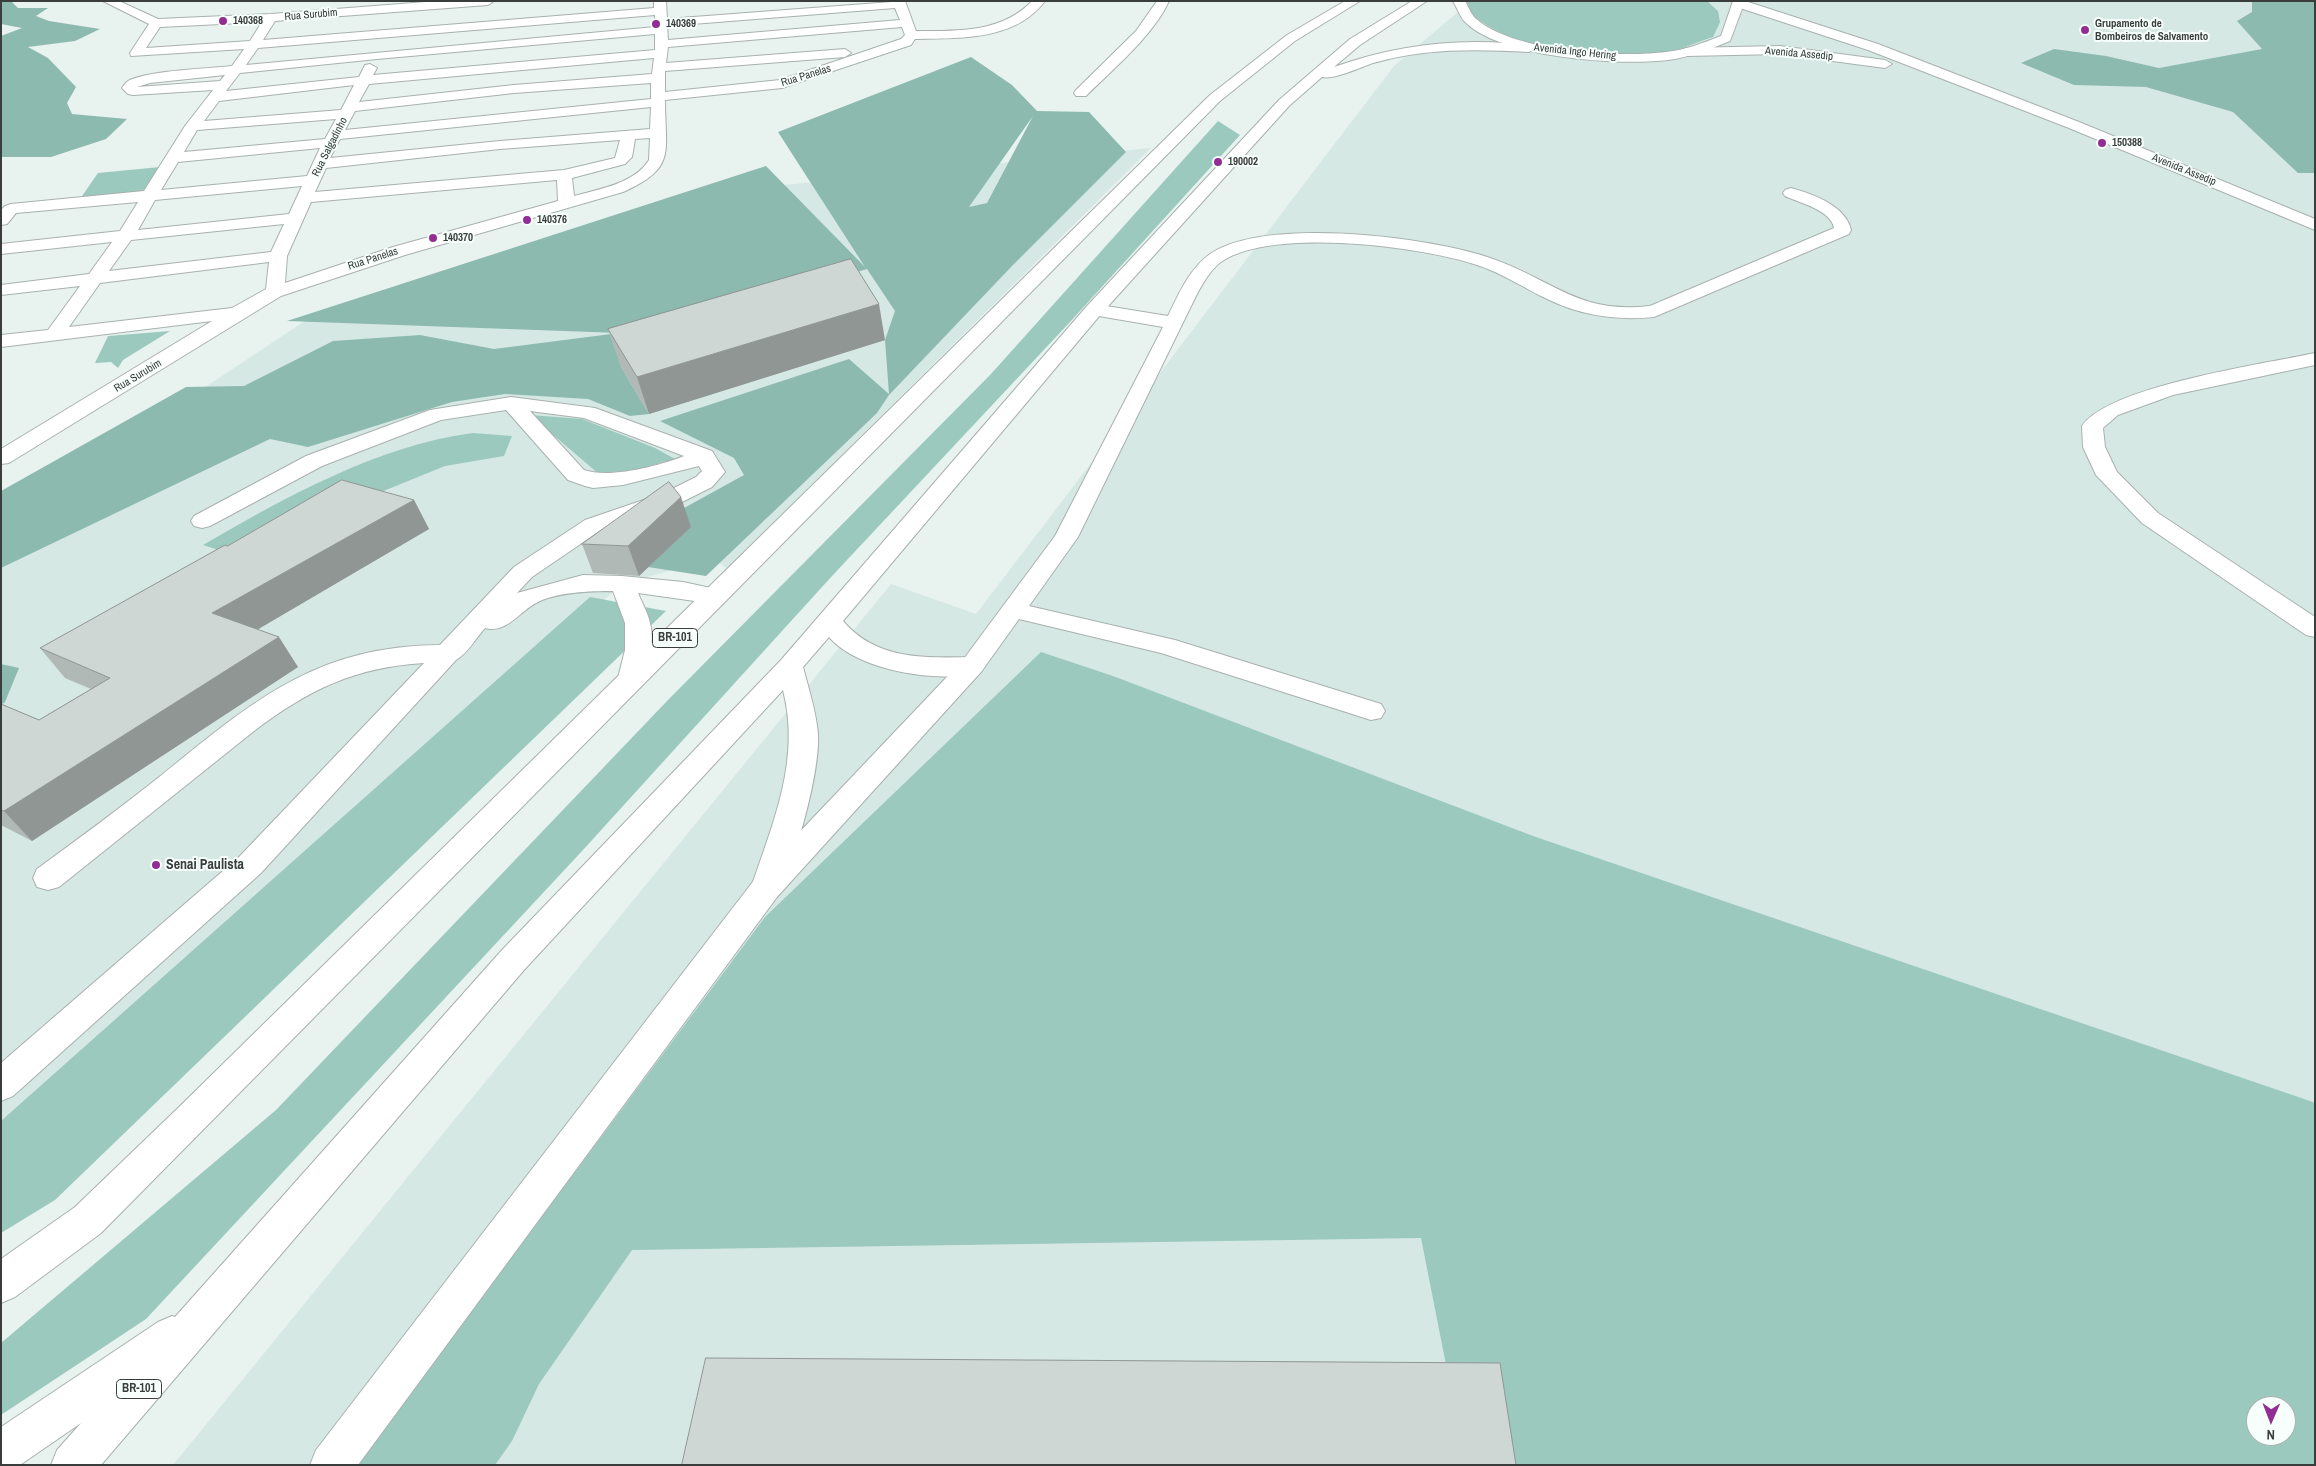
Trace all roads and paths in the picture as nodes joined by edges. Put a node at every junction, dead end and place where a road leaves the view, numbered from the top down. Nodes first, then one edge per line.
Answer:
1 (109, 1) edge
2 (488, 1) edge
3 (1039, 1) edge
4 (1163, 1) edge
5 (1354, 1) edge
6 (1422, 1) edge
7 (1459, 1) edge
8 (899, 2) edge
9 (1736, 2) edge
10 (798, 6) edge
11 (402, 7) junction
12 (534, 15) junction
13 (696, 15) junction
14 (271, 18) junction
15 (156, 23) junction
16 (909, 29) junction
17 (1821, 30) junction
18 (807, 31) junction
19 (388, 34) junction
20 (1740, 34) junction
21 (661, 38) edge
22 (701, 40) junction
23 (526, 43) junction
24 (254, 44) junction
25 (1529, 48) junction
26 (881, 51) junction
27 (1786, 51) junction
28 (1686, 52) junction
29 (136, 53) junction
30 (377, 55) junction
31 (124, 65) dead end
32 (518, 66) junction
33 (237, 69) junction
34 (1940, 73) junction
35 (705, 78) junction
36 (364, 80) junction
37 (1307, 82) junction
38 (514, 89) junction
39 (219, 91) junction
40 (1081, 93) dead end
41 (658, 100) junction
42 (348, 110) junction
43 (509, 118) junction
44 (192, 126) junction
45 (656, 133) junction
46 (628, 136) junction
47 (333, 139) junction
48 (500, 145) junction
49 (172, 158) junction
50 (320, 164) junction
51 (564, 175) junction
52 (313, 180) junction
53 (489, 181) junction
54 (1791, 193) dead end
55 (150, 195) junction
56 (484, 197) dead end
57 (304, 198) junction
58 (566, 203) junction
59 (5, 213) edge
60 (478, 213) dead end
61 (295, 218) junction
62 (2315, 225) edge
63 (473, 229) junction
64 (126, 235) junction
65 (1, 248) edge
66 (278, 256) junction
67 (95, 278) junction
68 (1, 290) edge
69 (275, 292) junction
70 (1094, 310) junction
71 (239, 312) junction
72 (1174, 323) junction
73 (52, 336) junction
74 (1, 342) edge
75 (2315, 359) edge
76 (511, 403) junction
77 (704, 456) junction
78 (1, 458) edge
79 (202, 521) dead end
80 (622, 584) junction
81 (716, 596) junction
82 (1013, 610) junction
83 (829, 621) junction
84 (2315, 629) edge
85 (447, 654) junction
86 (790, 666) junction
87 (972, 666) junction
88 (630, 682) junction
89 (1371, 711) dead end
90 (48, 878) dead end
91 (766, 888) junction
92 (1, 1085) edge
93 (1, 1283) edge
94 (206, 1313) junction
95 (1, 1452) edge
96 (72, 1465) edge
97 (331, 1465) edge

1 - 15 main road, Rua Surubim
2 - 11 main road, Rua Surubim
3 - 16 main road
4 - 40 main road
5 - 81 main road, BR-101
6 - 37 main road, BR-101
7 - 25 main road, Avenida Ingo Hering
8 - 10 main road
8 - 16 main road
9 - 17 main road, Avenida Assedip
9 - 20 main road
10 - 13 main road
10 - 18 main road
11 - 14 main road, Rua Surubim
11 - 19 main road, Rua Salgadinho
12 - 19 main road
12 - 21 main road
12 - 23 main road
13 - 21 main road
13 - 22 main road
14 - 15 main road, Rua Surubim
14 - 24 main road
15 - 29 main road
16 - 18 main road
16 - 26 main road, Rua Panelas
17 - 27 main road
17 - 34 main road, Avenida Assedip
18 - 22 main road
19 - 24 main road
19 - 30 main road, Rua Salgadinho
20 - 27 main road
20 - 28 main road, Avenida Ingo Hering
21 - 22 main road
21 - 23 main road
21 - 32 main road
21 - 35 main road
21 - 38 main road
21 - 41 main road, Rua Panelas
22 - 35 main road
23 - 30 main road
23 - 32 main road
24 - 29 main road
24 - 33 main road
25 - 28 main road, Avenida Ingo Hering
25 - 37 main road
26 - 35 main road
26 - 35 main road, Rua Panelas
27 - 28 main road, Avenida Assedip
27 - 34 main road, Avenida Assedip
29 - 31 main road
30 - 33 main road
30 - 36 main road, Rua Salgadinho
32 - 36 main road
32 - 38 main road
33 - 39 main road
33 - 39 main road
34 - 62 main road, Avenida Assedip
35 - 41 main road, Rua Panelas
36 - 39 main road
36 - 42 main road, Rua Salgadinho
37 - 70 main road, BR-101
38 - 42 main road
38 - 43 main road
39 - 44 main road
41 - 43 main road, Rua Panelas
41 - 45 main road, Rua Panelas
42 - 44 main road
42 - 47 main road, Rua Salgadinho
43 - 47 main road, Rua Panelas
43 - 48 main road
44 - 49 main road
45 - 46 main road
45 - 58 main road, Rua Panelas
46 - 48 main road
46 - 51 main road
47 - 49 main road, Rua Panelas
47 - 50 main road, Rua Salgadinho
48 - 50 main road
48 - 53 main road
49 - 55 main road
50 - 52 main road, Rua Salgadinho
51 - 53 main road
51 - 58 main road
52 - 55 main road
52 - 57 main road, Rua Salgadinho
53 - 56 main road
53 - 57 main road
54 - 72 main road
55 - 59 main road
55 - 64 main road
57 - 61 main road, Rua Salgadinho
58 - 63 main road, Rua Panelas
60 - 63 main road
61 - 64 main road
61 - 66 main road, Rua Salgadinho
63 - 69 main road, Rua Panelas
64 - 65 main road
64 - 67 main road
66 - 67 main road
66 - 69 main road, Rua Salgadinho
67 - 68 main road
67 - 73 main road
69 - 71 main road, Rua Surubim
70 - 72 main road
70 - 83 main road, BR-101
71 - 73 main road
71 - 78 main road, Rua Surubim
72 - 82 main road
73 - 74 main road
75 - 84 main road
76 - 77 main road
76 - 77 main road
76 - 79 main road
77 - 85 main road
80 - 81 main road
80 - 85 main road
80 - 88 main road
81 - 88 main road, BR-101
82 - 87 main road
82 - 89 main road
83 - 86 main road, BR-101
83 - 87 main road
85 - 90 main road
85 - 92 main road
86 - 91 main road
86 - 94 main road, BR-101
87 - 91 main road
88 - 93 main road, BR-101
91 - 97 main road
94 - 95 main road
94 - 96 main road, BR-101

